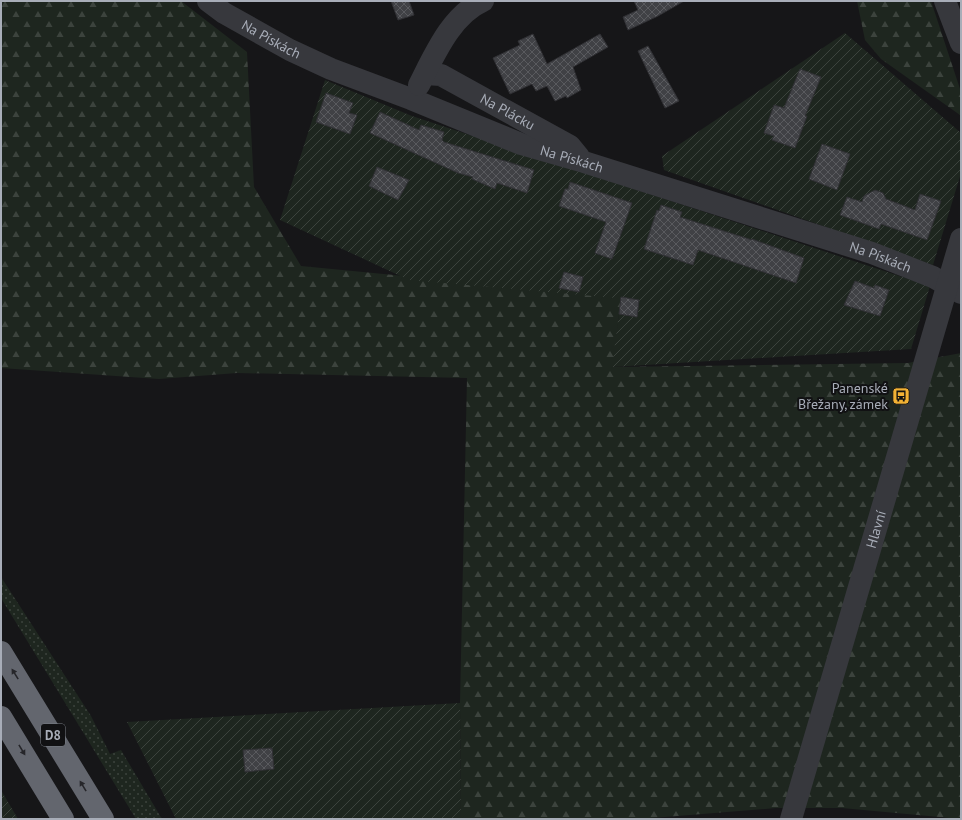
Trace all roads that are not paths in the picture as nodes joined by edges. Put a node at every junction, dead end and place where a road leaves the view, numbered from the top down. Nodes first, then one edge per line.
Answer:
1 (208, 1) edge
2 (483, 1) edge
3 (945, 1) edge
4 (961, 43) edge
5 (425, 74) junction
6 (412, 99) junction
7 (584, 162) junction
8 (961, 239) edge
9 (954, 290) edge
10 (1, 652) edge
11 (1, 717) edge
12 (63, 819) edge
13 (103, 819) edge
14 (791, 819) edge

1 - 6 street, Na Pískách
2 - 5 street
3 - 4 street
5 - 6 street
5 - 7 street, Na Plácku
6 - 7 street, Na Pískách
7 - 9 street, Na Pískách
8 - 9 street, Hlavní
9 - 14 street, Hlavní
13 -> 10 highway, D8
11 -> 12 highway, D8

